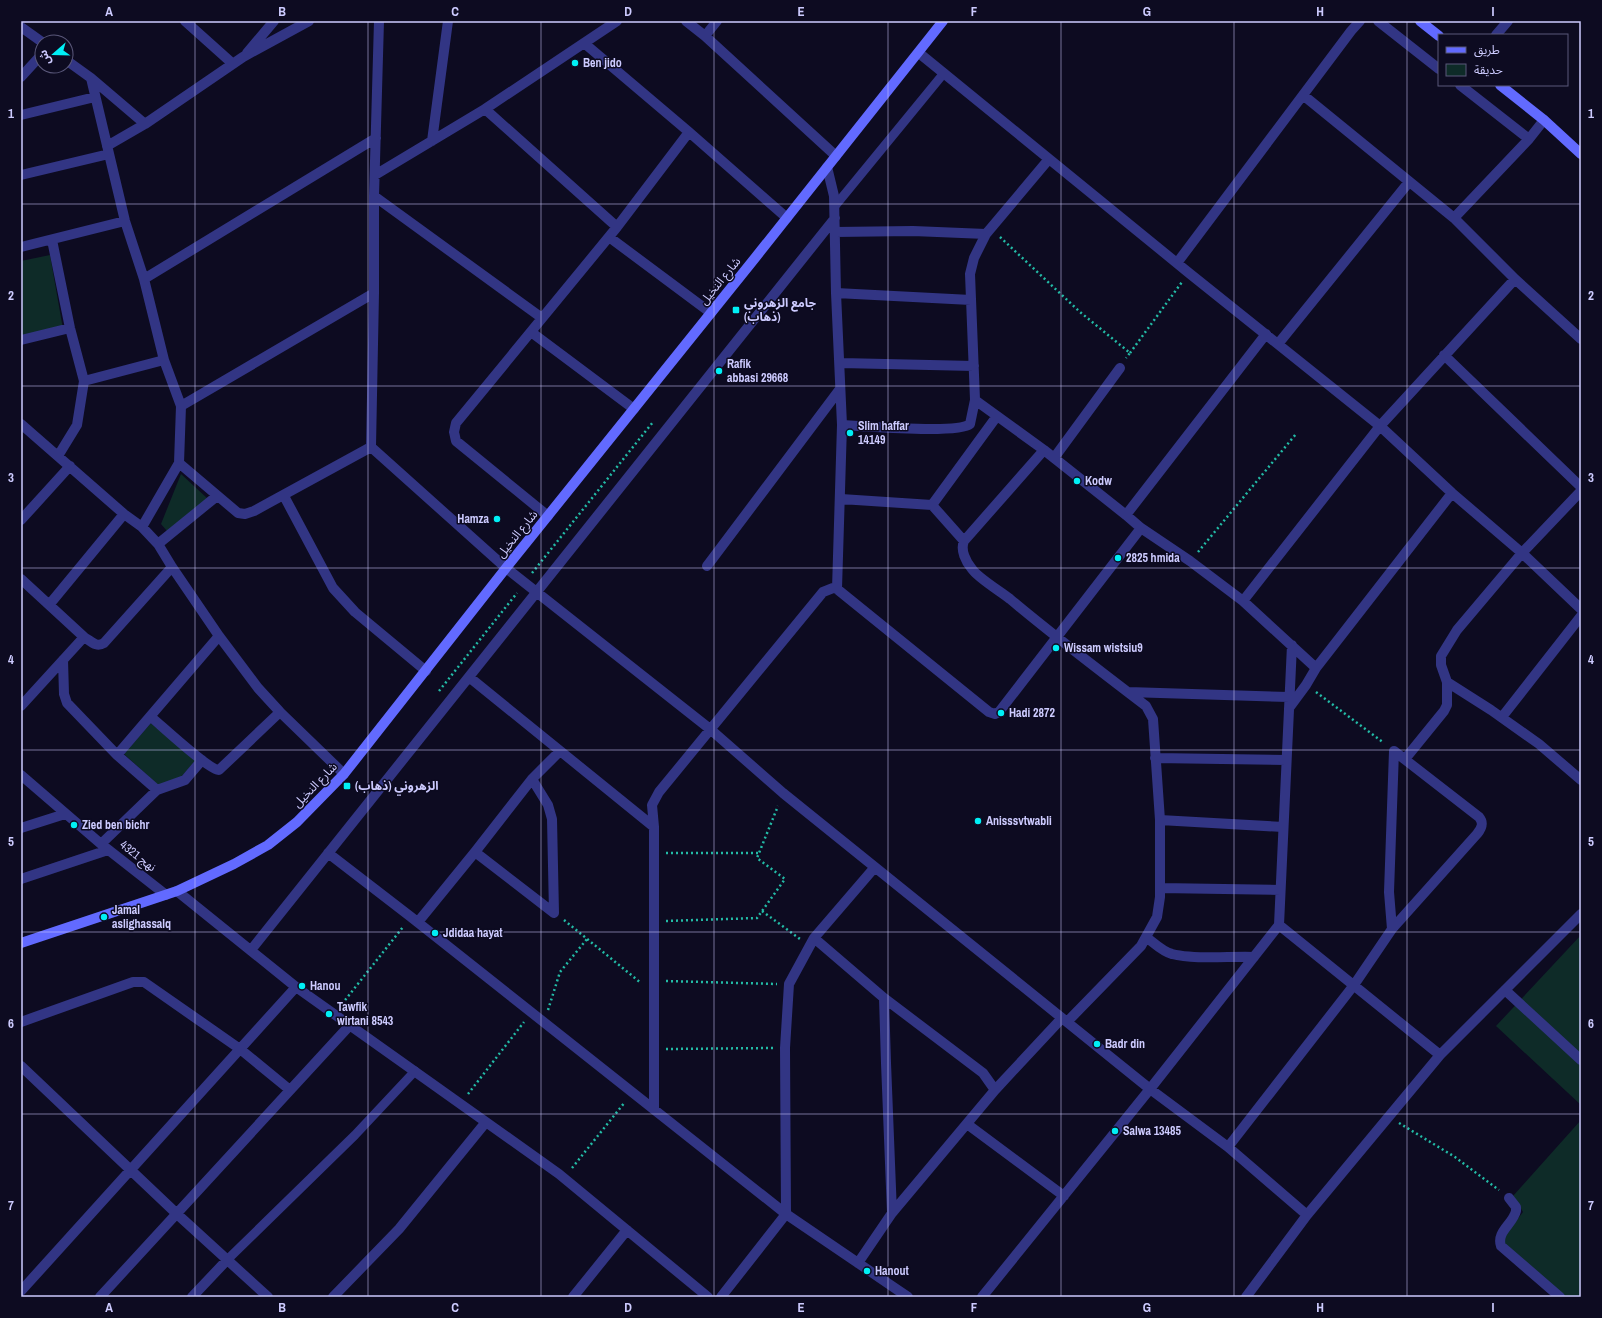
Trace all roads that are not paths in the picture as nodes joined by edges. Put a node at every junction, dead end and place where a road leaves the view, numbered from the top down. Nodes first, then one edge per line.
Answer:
1 (274, 21) edge
2 (309, 21) edge
3 (379, 21) edge
4 (448, 21) edge
5 (616, 21) edge
6 (686, 21) edge
7 (717, 21) edge
8 (943, 21) edge
9 (1360, 21) edge
10 (1378, 21) edge
11 (1420, 21) edge
12 (1508, 21) edge
13 (186, 22) edge
14 (21, 27) edge
15 (1497, 34) edge
16 (1438, 35) edge
17 (34, 36) edge
18 (705, 36) junction
19 (584, 43) junction
20 (919, 53) junction
21 (243, 57) junction
22 (34, 63) edge
23 (233, 64) junction
24 (74, 66) edge
25 (1438, 68) edge
26 (944, 73) junction
27 (21, 77) edge
28 (91, 78) junction
29 (1461, 86) edge
30 (1501, 86) edge
31 (1303, 95) junction
32 (95, 97) junction
33 (485, 109) junction
34 (21, 115) edge
35 (1544, 120) junction
36 (144, 124) junction
37 (688, 132) junction
38 (376, 138) junction
39 (1529, 138) junction
40 (432, 141) junction
41 (108, 150) junction
42 (1581, 154) edge
43 (836, 156) junction
44 (1049, 159) junction
45 (827, 167) junction
46 (21, 174) edge
47 (375, 175) junction
48 (1409, 182) junction
49 (374, 196) junction
50 (835, 206) junction
51 (787, 218) junction
52 (835, 218) junction
53 (1454, 218) junction
54 (125, 221) junction
55 (618, 226) junction
56 (988, 231) junction
57 (835, 232) junction
58 (609, 237) junction
59 (52, 240) junction
60 (21, 247) edge
61 (1177, 263) junction
62 (144, 279) junction
63 (1515, 279) junction
64 (374, 293) junction
65 (836, 293) junction
66 (971, 300) junction
67 (711, 313) junction
68 (542, 318) junction
69 (70, 328) junction
70 (531, 332) junction
71 (1266, 334) junction
72 (1581, 339) edge
73 (21, 340) edge
74 (1278, 344) junction
75 (1444, 355) junction
76 (164, 360) junction
77 (840, 363) junction
78 (974, 366) junction
79 (1120, 368) road end
80 (84, 381) junction
81 (840, 389) junction
82 (975, 400) junction
83 (181, 406) junction
84 (634, 408) junction
85 (997, 416) junction
86 (21, 424) edge
87 (842, 425) junction
88 (1380, 426) junction
89 (371, 447) junction
90 (1044, 450) junction
91 (58, 456) junction
92 (1054, 458) junction
93 (179, 463) junction
94 (70, 466) junction
95 (1581, 487) edge
96 (1581, 492) edge
97 (1452, 493) junction
98 (217, 496) junction
99 (284, 496) junction
100 (840, 499) junction
101 (932, 505) junction
102 (124, 514) junction
103 (1126, 515) junction
104 (548, 516) junction
105 (21, 520) edge
106 (142, 527) junction
107 (1141, 528) junction
108 (964, 541) junction
109 (158, 544) junction
110 (1522, 553) junction
111 (707, 566) dead end
112 (172, 567) junction
113 (506, 568) junction
114 (23, 584) edge
115 (838, 590) junction
116 (537, 592) junction
117 (1243, 601) junction
118 (50, 605) junction
119 (1581, 609) edge
120 (1581, 616) edge
121 (219, 636) junction
122 (84, 637) junction
123 (1056, 638) junction
124 (1292, 645) junction
125 (63, 660) junction
126 (1316, 668) junction
127 (426, 671) junction
128 (469, 677) junction
129 (1447, 682) junction
130 (1128, 692) junction
131 (1289, 697) junction
132 (21, 706) edge
133 (1289, 708) junction
134 (280, 712) junction
135 (151, 717) junction
136 (1502, 717) junction
137 (710, 729) junction
138 (560, 751) junction
139 (117, 755) junction
140 (1155, 758) junction
141 (1405, 759) junction
142 (202, 760) junction
143 (1286, 760) junction
144 (344, 774) junction
145 (21, 775) edge
146 (532, 779) junction
147 (1581, 780) edge
148 (157, 790) junction
149 (65, 814) junction
150 (1160, 820) junction
151 (654, 827) junction
152 (1283, 827) junction
153 (21, 828) edge
154 (105, 847) junction
155 (475, 852) junction
156 (328, 854) junction
157 (875, 867) junction
158 (21, 879) edge
159 (1160, 888) junction
160 (1280, 890) junction
161 (177, 891) junction
162 (166, 895) junction
163 (1581, 914) edge
164 (414, 919) junction
165 (1279, 925) junction
166 (1392, 929) junction
167 (1146, 937) junction
168 (812, 942) junction
169 (21, 943) edge
170 (251, 950) junction
171 (1254, 956) junction
172 (1354, 985) junction
173 (296, 987) junction
174 (1505, 990) junction
175 (884, 998) junction
176 (1065, 1020) junction
177 (21, 1022) edge
178 (350, 1025) junction
179 (240, 1049) junction
180 (1440, 1055) junction
181 (1581, 1060) edge
182 (21, 1066) edge
183 (415, 1071) junction
184 (1150, 1089) junction
185 (290, 1090) junction
186 (995, 1090) junction
187 (654, 1109) junction
188 (486, 1122) junction
189 (967, 1124) junction
190 (1228, 1147) junction
191 (131, 1170) junction
192 (1064, 1196) junction
193 (1509, 1198) road end
194 (892, 1213) junction
195 (177, 1214) junction
196 (786, 1214) junction
197 (1307, 1215) junction
198 (627, 1230) junction
199 (227, 1260) junction
200 (858, 1263) junction
201 (21, 1291) edge
202 (100, 1297) edge
203 (192, 1297) edge
204 (268, 1297) edge
205 (333, 1297) edge
206 (573, 1297) edge
207 (708, 1297) edge
208 (721, 1297) edge
209 (908, 1297) edge
210 (982, 1297) edge
211 (1246, 1297) edge
212 (1560, 1297) edge

1 - 21 street
2 - 21 street
3 - 38 street
4 - 40 street
5 - 19 street
6 - 18 street
7 - 18 street
8 - 20 main road, شارع النخيل
9 - 31 street
10 - 25 street
11 - 16 main road
12 - 15 street
13 - 23 street
14 - 17 street
18 - 43 street
19 - 33 street
19 - 37 street
20 - 26 street
20 - 43 main road, شارع النخيل
21 - 23 street
22 - 27 street
23 - 36 street
24 - 28 street
26 - 44 street
26 - 50 lane
28 - 32 street
28 - 36 street
29 - 39 street
30 - 35 main road
31 - 48 street
31 - 61 street
32 - 34 street
32 - 41 street
33 - 40 street
33 - 55 street
35 - 39 street
35 - 42 main road
36 - 41 street
37 - 51 street
37 - 55 street
38 - 47 street
38 - 62 street
39 - 53 street
40 - 47 street
41 - 46 street
41 - 54 street
43 - 45 main road, شارع النخيل
44 - 56 street
44 - 61 street
45 - 50 street
45 - 51 main road, شارع النخيل
47 - 49 street
48 - 53 street
48 - 74 street
49 - 64 street
49 - 68 street
50 - 52 street
51 - 67 main road, شارع النخيل
52 - 57 street
52 - 116 street
53 - 63 street
54 - 59 street
54 - 62 street
55 - 58 street
56 - 57 street
56 - 66 street
57 - 65 street
58 - 67 street
58 - 68 street
59 - 60 street
59 - 69 street
61 - 71 street
62 - 76 street
63 - 72 street
63 - 75 street
64 - 83 street
64 - 89 street
65 - 66 street
65 - 77 street
66 - 78 street
67 - 84 main road, شارع النخيل
68 - 70 street
69 - 73 street
69 - 80 street
70 - 84 street
70 - 104 street
71 - 74 street
71 - 103 street
74 - 88 street
75 - 88 street
75 - 95 street
76 - 80 street
76 - 83 street
77 - 78 street
77 - 81 street
78 - 82 street
79 - 92 street
80 - 91 street
81 - 87 street
81 - 111 street
82 - 85 street
82 - 87 street
83 - 93 street
84 - 104 main road, شارع النخيل
85 - 90 street
85 - 101 street
86 - 91 street
87 - 100 street
88 - 97 street
88 - 117 street
89 - 99 street
89 - 113 street
90 - 92 street
90 - 108 street
91 - 94 street
92 - 103 street
93 - 98 street
93 - 106 street
94 - 102 street
94 - 105 street
96 - 110 street
97 - 110 street
97 - 126 street
98 - 99 street
98 - 109 street
99 - 127 street
100 - 101 street
100 - 115 street
101 - 108 street
102 - 106 street
102 - 118 street
103 - 107 street
104 - 113 main road, شارع النخيل
106 - 109 street
107 - 117 street
107 - 123 street
108 - 123 street
109 - 112 street
110 - 119 street
110 - 129 street
112 - 121 street
112 - 122 street
113 - 116 street
113 - 127 main road, شارع النخيل
114 - 118 street
115 - 123 street
115 - 137 street
116 - 128 street
116 - 137 street
117 - 124 street
118 - 122 street
120 - 136 street
121 - 134 street
121 - 135 street
122 - 125 street
123 - 130 street
124 - 126 street
124 - 131 street
125 - 132 street
125 - 139 street
126 - 133 street
127 - 144 main road, شارع النخيل
128 - 138 street
128 - 156 street
129 - 136 street
129 - 141 street
130 - 131 street
130 - 140 street
131 - 133 street
133 - 143 street
134 - 142 street
134 - 144 street
135 - 139 street
135 - 142 street
136 - 147 street
137 - 151 street
137 - 157 street
138 - 146 street
138 - 151 street
139 - 148 street
140 - 143 street
140 - 150 street
141 - 166 street
141 - 166 street
142 - 148 street
143 - 152 street
144 - 161 main road, شارع النخيل
145 - 149 street, نهج 4321
146 - 155 street
146 - 155 street
148 - 154 street
149 - 153 street
149 - 154 street, نهج 4321
150 - 152 street
150 - 159 street
151 - 187 street
152 - 160 street
154 - 158 street
154 - 162 street, نهج 4321
155 - 164 street
156 - 164 street
156 - 170 street
157 - 168 street
157 - 176 street
159 - 160 street
159 - 167 street
160 - 165 street
161 - 162 main road, شارع النخيل
161 - 170 street
162 - 169 main road, شارع النخيل
163 - 174 street
164 - 187 street
165 - 171 street
165 - 172 street
166 - 172 street
167 - 171 street
167 - 176 street
168 - 175 street
168 - 196 street
170 - 173 street
171 - 184 street
172 - 180 street
172 - 190 street
173 - 178 street
173 - 179 street
174 - 180 street
174 - 181 street
175 - 186 street
175 - 194 street
176 - 184 street
176 - 186 street
177 - 179 street
178 - 183 street
178 - 185 street
179 - 185 street
179 - 191 street
180 - 197 street
182 - 191 street
183 - 188 street
183 - 199 lane
184 - 190 street
184 - 192 street
185 - 195 street
186 - 189 street
187 - 196 street
188 - 198 street
188 - 205 street
189 - 192 street
189 - 194 street
190 - 197 street
191 - 195 street
191 - 201 street
192 - 210 street
193 - 212 street
194 - 200 street
195 - 199 street
195 - 202 street
196 - 200 street
196 - 208 street
197 - 211 street
198 - 206 street
198 - 207 street
199 - 203 street
199 - 204 street
200 - 209 street

